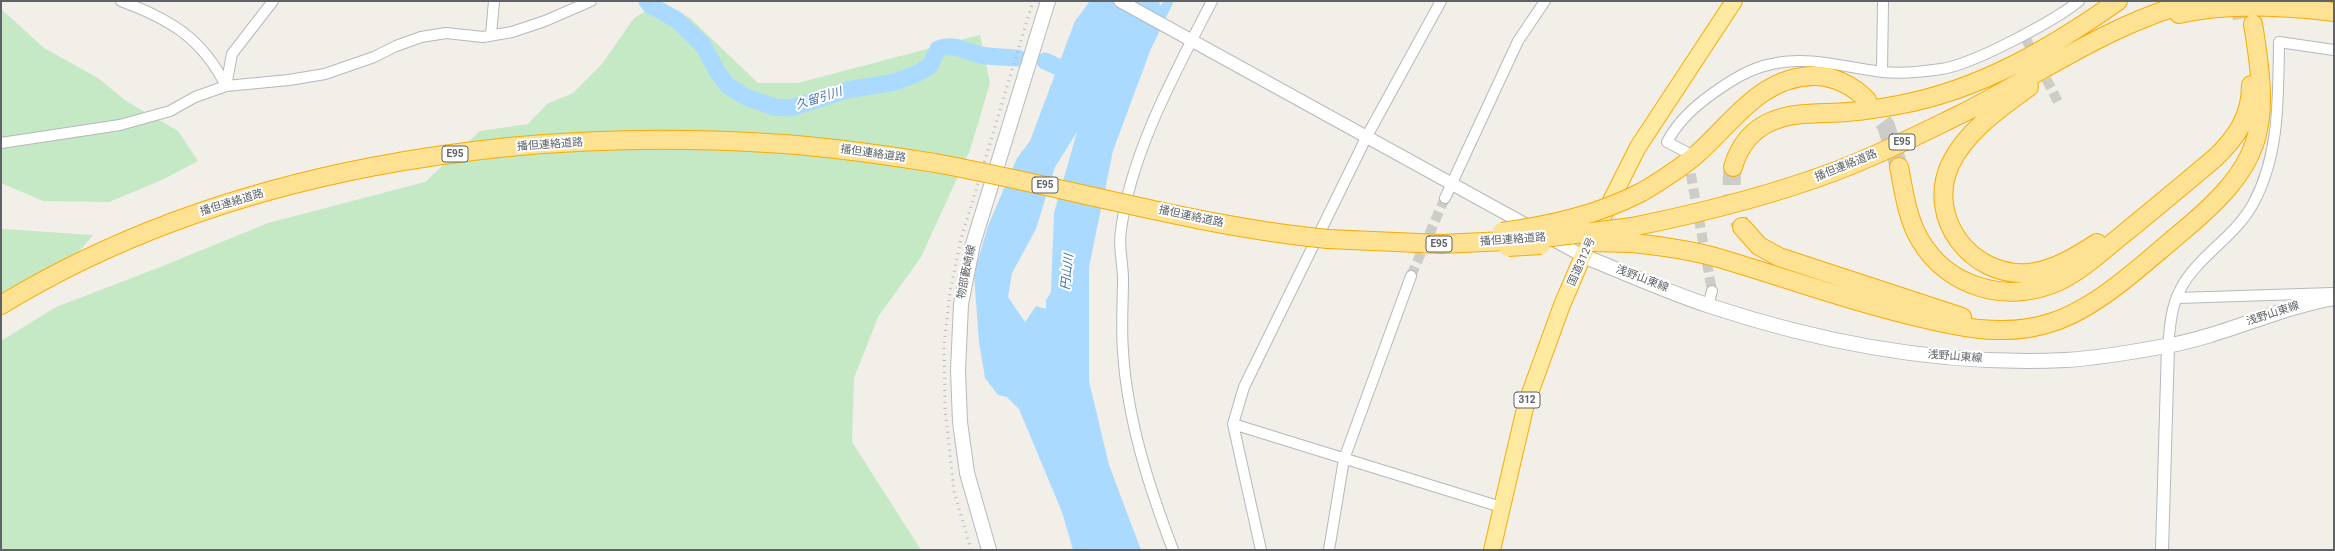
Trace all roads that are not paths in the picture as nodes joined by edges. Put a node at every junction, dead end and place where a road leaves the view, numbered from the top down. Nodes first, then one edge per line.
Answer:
1 (121, 1) edge
2 (273, 1) edge
3 (494, 1) edge
4 (591, 1) edge
5 (1048, 1) edge
6 (1120, 1) edge
7 (1212, 1) edge
8 (1441, 1) edge
9 (1545, 1) edge
10 (1883, 1) edge
11 (2079, 1) edge
12 (2195, 1) edge
13 (1728, 3) edge
14 (2124, 3) edge
15 (2334, 12) edge
16 (2137, 24) junction
17 (491, 35) junction
18 (1188, 37) junction
19 (2334, 50) edge
20 (1882, 72) junction
21 (2027, 72) junction
22 (226, 86) junction
23 (1867, 100) tunnel mouth
24 (1367, 136) junction
25 (1, 143) edge
26 (1686, 152) dead end
27 (1733, 167) tunnel mouth
28 (1899, 167) tunnel mouth
29 (1452, 183) junction
30 (2168, 197) junction
31 (1445, 198) tunnel mouth
32 (1742, 227) tunnel mouth
33 (1632, 235) junction
34 (1505, 240) junction
35 (1584, 256) junction
36 (1411, 276) tunnel mouth
37 (1712, 291) tunnel mouth
38 (2334, 293) edge
39 (2177, 298) junction
40 (2334, 298) edge
41 (1, 305) edge
42 (1708, 305) junction
43 (2041, 326) junction
44 (2168, 346) junction
45 (1233, 424) junction
46 (1344, 459) junction
47 (1501, 507) junction
48 (989, 550) edge
49 (1173, 550) edge
50 (1261, 550) edge
51 (1329, 550) edge
52 (1492, 550) edge
53 (2162, 550) edge

1 - 22 street
2 - 22 street
3 - 17 street
4 - 17 street
5 - 48 main road, 物部藪崎線
6 - 18 street
7 - 18 street
8 - 24 street
9 - 29 street
10 - 20 street
11 - 20 street
12 - 16 highway
13 - 35 highway, 国道312号 / 312
14 - 21 highway
14 - 21 highway
15 - 16 highway
16 - 21 highway
16 - 21 highway
17 - 22 street
18 - 24 street
18 - 49 street
19 - 39 street
20 - 26 street
21 - 27 highway
21 - 30 highway
21 - 33 highway, 播但連絡道路 / E95
22 - 25 street
23 - 34 highway, bridge
24 - 29 street
24 - 45 street
28 - 30 highway
29 - 31 street
29 - 35 street
30 - 43 highway
32 - 43 highway
33 - 34 highway, 播但連絡道路 / E95, bridge
33 - 43 highway
34 - 41 highway, 播但連絡道路 / E95, bridge
35 - 42 main road, 浅野山東線
35 - 47 highway, 国道312号 / 312
36 - 46 street
37 - 42 street
38 - 39 street
39 - 44 street
40 - 44 main road, 浅野山東線
42 - 44 main road, 浅野山東線
44 - 53 street
45 - 46 street
45 - 50 street
46 - 47 street
46 - 51 street
47 - 52 highway, 国道312号 / 312

